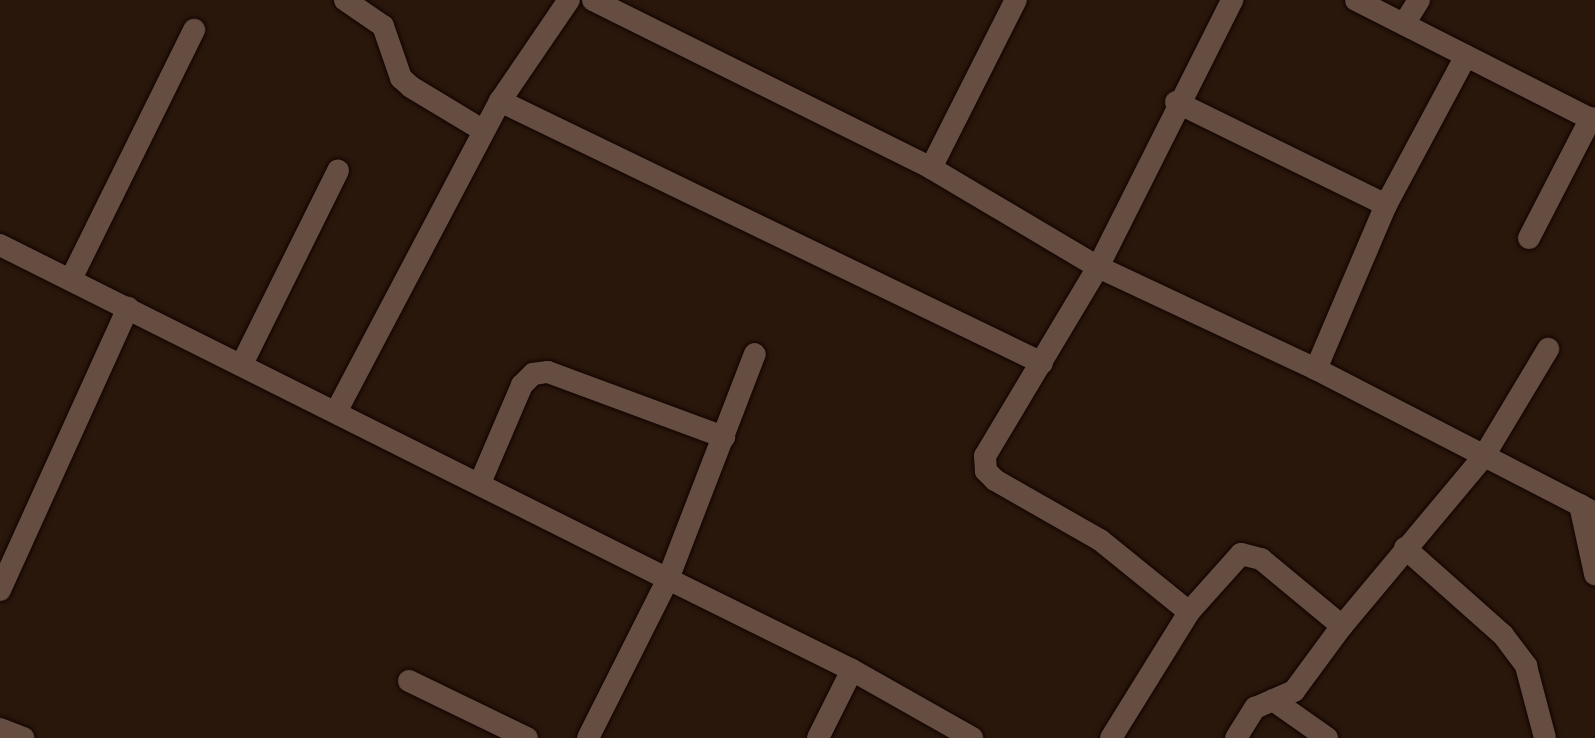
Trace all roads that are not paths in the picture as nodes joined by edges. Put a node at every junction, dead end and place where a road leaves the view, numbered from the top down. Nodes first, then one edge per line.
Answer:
1 (345, 0) edge
2 (569, 0) edge
3 (593, 0) edge
4 (1016, 0) edge
5 (1232, 0) edge
6 (1356, 0) edge
7 (1419, 0) edge
8 (1404, 24) junction
9 (194, 30) dead end
10 (1466, 56) junction
11 (500, 101) junction
12 (1176, 102) junction
13 (1593, 120) edge
14 (484, 131) junction
15 (931, 168) junction
16 (338, 171) dead end
17 (1386, 205) junction
18 (1529, 238) dead end
19 (0, 245) edge
20 (1098, 267) junction
21 (71, 279) junction
22 (128, 308) junction
23 (1548, 349) dead end
24 (755, 354) dead end
25 (1042, 363) junction
26 (242, 364) junction
27 (1316, 369) junction
28 (336, 412) junction
29 (724, 437) junction
30 (1484, 456) junction
31 (480, 483) junction
32 (1588, 509) edge
33 (1405, 548) junction
34 (1595, 574) edge
35 (668, 579) junction
36 (0, 590) edge
37 (1189, 612) junction
38 (1342, 626) junction
39 (852, 670) junction
40 (409, 681) dead end
41 (1273, 700) junction
42 (1, 732) edge
43 (23, 738) edge
44 (527, 738) edge
45 (588, 738) edge
46 (818, 738) edge
47 (972, 738) edge
48 (1111, 738) edge
49 (1236, 738) edge
50 (1327, 738) edge
51 (1545, 738) edge

1 - 14 street
2 - 11 street
3 - 15 street
4 - 15 street
5 - 12 street
6 - 8 street
7 - 8 street
8 - 10 street
9 - 21 street
10 - 13 street
10 - 17 street
11 - 14 street
11 - 25 street
12 - 17 street
12 - 20 street
13 - 18 street
14 - 28 street
15 - 20 street
16 - 26 street
17 - 27 street
19 - 21 street
20 - 25 street
20 - 27 street
21 - 22 street
22 - 26 street
22 - 36 street
23 - 30 street
24 - 29 street
25 - 37 street
26 - 28 street
27 - 30 street
28 - 31 street
29 - 31 street
29 - 35 street
30 - 32 street
30 - 33 street
31 - 35 street
32 - 34 street
33 - 38 street
33 - 51 street
35 - 39 street
35 - 45 street
37 - 38 street
37 - 48 street
38 - 41 street
39 - 46 street
39 - 47 street
40 - 44 street
41 - 49 street
41 - 50 street
42 - 43 street

